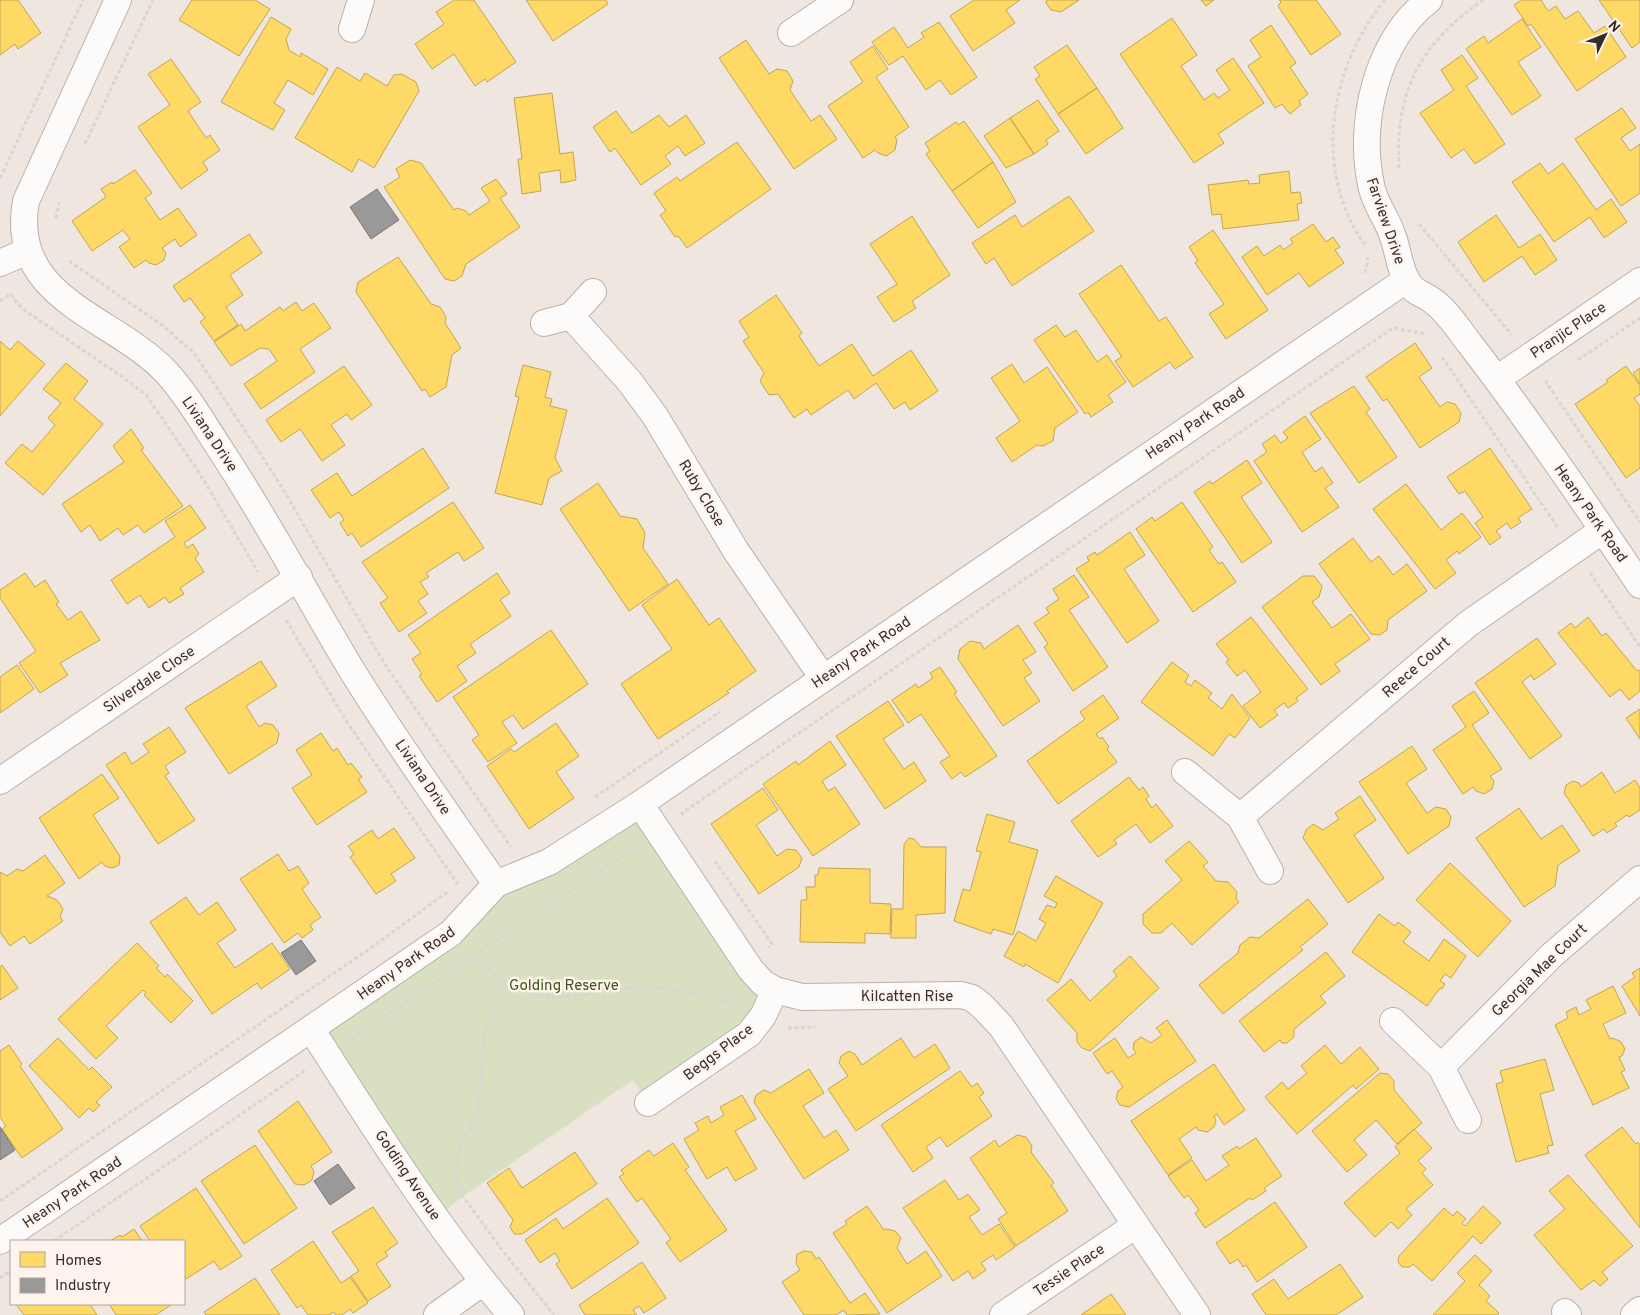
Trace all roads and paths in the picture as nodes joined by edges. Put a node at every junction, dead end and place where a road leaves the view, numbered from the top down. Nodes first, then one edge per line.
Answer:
1 (83, 0) edge
2 (118, 0) edge
3 (153, 0) edge
4 (361, 0) edge
5 (840, 0) edge
6 (1429, 0) edge
7 (1483, 0) edge
8 (352, 28) dead end
9 (791, 33) dead end
10 (81, 153) dead end
11 (1401, 176) dead end
12 (0, 178) edge
13 (60, 198) dead end
14 (1414, 216) dead end
15 (55, 226) dead end
16 (28, 251) junction
17 (65, 256) dead end
18 (0, 263) edge
19 (1406, 280) junction
20 (1640, 281) edge
21 (593, 292) dead end
22 (0, 301) edge
23 (571, 316) junction
24 (1640, 318) edge
25 (544, 323) dead end
26 (1516, 340) dead end
27 (1432, 342) dead end
28 (1437, 350) dead end
29 (1577, 361) dead end
30 (1554, 377) dead end
31 (1497, 379) junction
32 (1640, 522) edge
33 (1603, 530) junction
34 (1563, 534) dead end
35 (1588, 571) dead end
36 (261, 577) dead end
37 (299, 578) junction
38 (1640, 584) edge
39 (1640, 647) edge
40 (823, 678) junction
41 (722, 711) dead end
42 (1185, 772) dead end
43 (0, 781) edge
44 (592, 799) dead end
45 (640, 804) junction
46 (682, 813) dead end
47 (1240, 817) junction
48 (519, 845) dead end
49 (636, 846) dead end
50 (1270, 870) dead end
51 (1640, 879) edge
52 (457, 883) dead end
53 (496, 884) junction
54 (473, 957) junction
55 (509, 985) junction
56 (775, 990) junction
57 (739, 1005) dead end
58 (1393, 1021) dead end
59 (816, 1027) dead end
60 (785, 1028) dead end
61 (311, 1030) junction
62 (350, 1039) dead end
63 (1441, 1066) junction
64 (307, 1069) dead end
65 (648, 1103) dead end
66 (1468, 1120) dead end
67 (0, 1201) edge
68 (1136, 1225) junction
69 (55, 1240) edge
70 (0, 1241) edge
71 (483, 1282) junction
72 (1640, 1310) edge
73 (437, 1315) edge
74 (511, 1315) edge
75 (554, 1315) edge
76 (1003, 1315) edge
77 (1197, 1315) edge
78 (1634, 1315) edge

1 - 12 path
2 - 16 street, Liviana Drive
3 - 10 path
4 - 8 street
5 - 9 street
6 - 19 street, Farview Drive
7 - 11 path
13 - 15 path
14 - 26 path
16 - 18 street
16 - 37 street, Liviana Drive
17 - 48 path
19 - 31 street, Heany Park Road
19 - 40 street, Heany Park Road
20 - 31 street, Pranjic Place
21 - 23 street
22 - 36 path
23 - 25 street
23 - 40 street, Ruby Close
24 - 29 path
27 - 46 path
28 - 34 path
30 - 32 path
31 - 33 street, Heany Park Road
33 - 38 street, Heany Park Road
33 - 47 street, Reece Court
35 - 39 path
37 - 43 street, Silverdale Close
37 - 53 street, Liviana Drive
40 - 45 street, Heany Park Road
41 - 44 path
42 - 47 street
45 - 53 street, Heany Park Road
45 - 56 street, Kilcatten Rise
47 - 50 street
49 - 54 path
51 - 63 street, Georgia Mae Court
52 - 67 path
53 - 61 street, Heany Park Road
54 - 55 path
54 - 62 path
55 - 57 path
55 - 75 path
56 - 65 street, Beggs Place
56 - 68 street, Kilcatten Rise
58 - 63 street
59 - 60 path
61 - 70 street, Heany Park Road
61 - 71 street, Golding Avenue
63 - 66 street
64 - 69 path
68 - 76 street, Tessie Place
68 - 77 street, Kilcatten Rise
71 - 73 street
71 - 74 street, Golding Avenue
72 - 78 street

